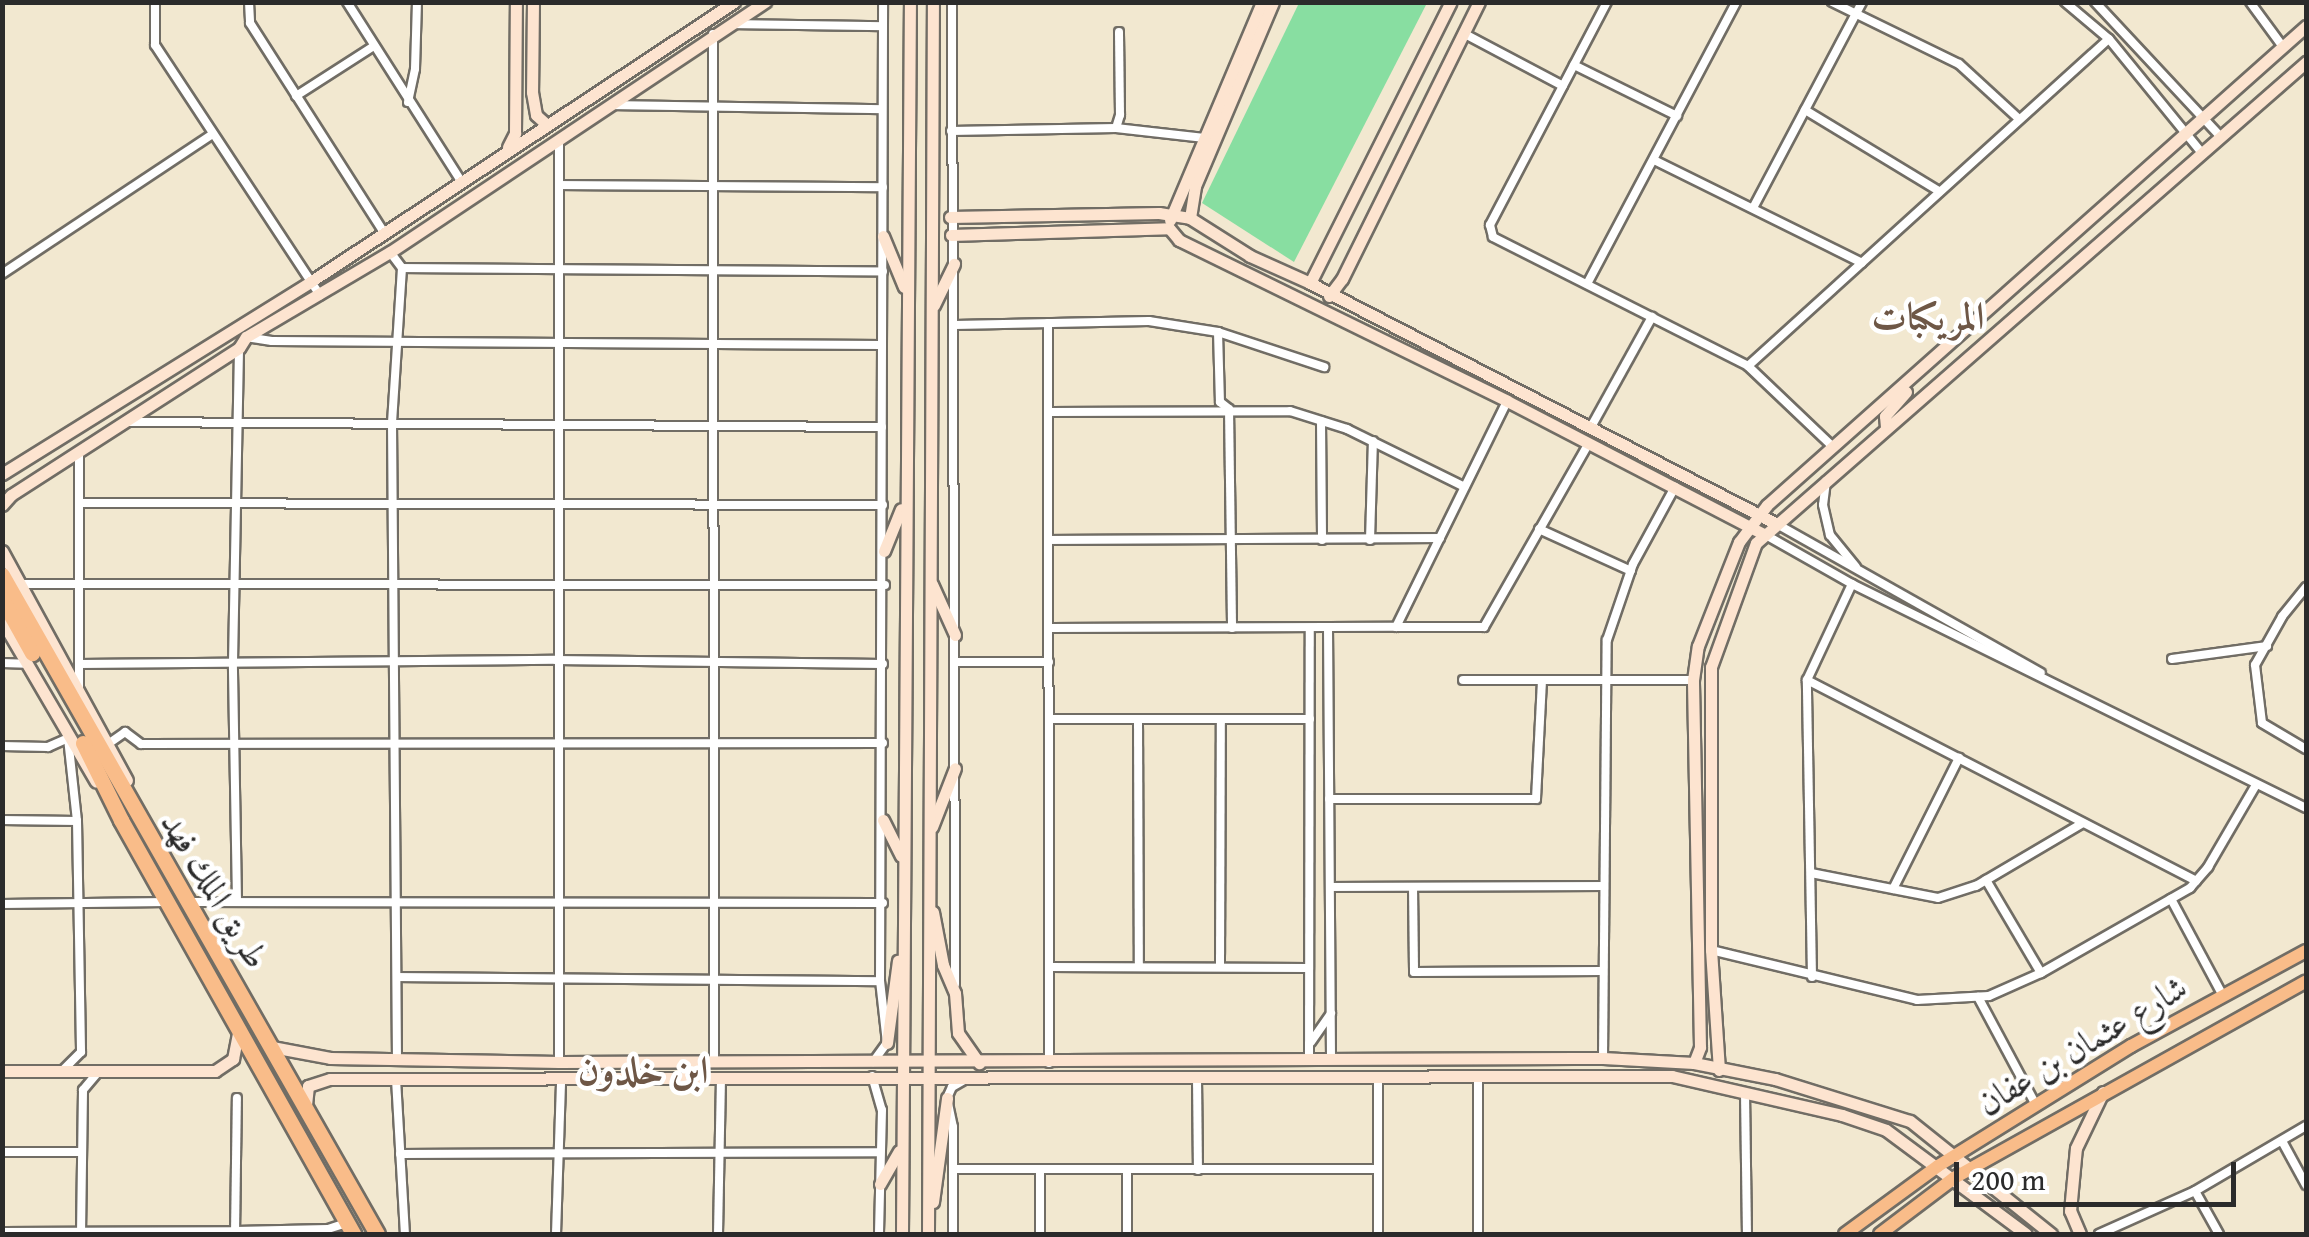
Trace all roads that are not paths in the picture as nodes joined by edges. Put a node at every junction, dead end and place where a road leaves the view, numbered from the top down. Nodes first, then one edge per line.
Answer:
1 (155, 2) edge
2 (250, 2) edge
3 (348, 2) edge
4 (416, 2) edge
5 (516, 2) edge
6 (533, 2) edge
7 (734, 2) edge
8 (766, 2) edge
9 (883, 2) edge
10 (910, 2) edge
11 (934, 2) edge
12 (952, 2) edge
13 (1262, 2) edge
14 (1273, 2) edge
15 (1451, 2) edge
16 (1479, 2) edge
17 (1607, 2) edge
18 (1736, 2) edge
19 (1832, 2) edge
20 (1862, 2) edge
21 (2065, 2) edge
22 (2095, 2) edge
23 (2250, 2) edge
24 (716, 8) edge
25 (1856, 15) junction
26 (730, 24) junction
27 (882, 26) junction
28 (2306, 26) edge
29 (1119, 32) dead end
30 (1463, 33) junction
31 (714, 34) junction
32 (2110, 39) junction
33 (374, 46) junction
34 (2283, 47) junction
35 (2306, 62) edge
36 (1574, 66) junction
37 (1564, 86) junction
38 (296, 96) junction
39 (408, 102) junction
40 (534, 102) junction
41 (613, 105) junction
42 (514, 108) junction
43 (882, 109) junction
44 (715, 110) junction
45 (1805, 110) junction
46 (1677, 116) junction
47 (2202, 118) junction
48 (2019, 119) junction
49 (547, 125) junction
50 (1116, 128) junction
51 (951, 131) junction
52 (213, 134) junction
53 (2183, 135) junction
54 (2221, 136) junction
55 (1204, 138) junction
56 (559, 141) junction
57 (507, 148) junction
58 (2202, 153) junction
59 (1654, 160) junction
60 (461, 181) junction
61 (560, 185) junction
62 (716, 186) junction
63 (883, 187) junction
64 (1939, 191) junction
65 (1754, 208) junction
66 (1172, 214) junction
67 (950, 218) junction
68 (1190, 218) junction
69 (1169, 228) junction
70 (383, 232) junction
71 (951, 235) junction
72 (882, 236) junction
73 (390, 252) junction
74 (1862, 263) junction
75 (954, 264) junction
76 (402, 268) junction
77 (715, 268) junction
78 (560, 269) junction
79 (883, 272) junction
80 (2, 274) edge
81 (310, 282) junction
82 (1310, 283) junction
83 (1586, 284) junction
84 (906, 293) junction
85 (320, 295) junction
86 (1329, 296) junction
87 (932, 308) junction
88 (1652, 317) junction
89 (1048, 323) junction
90 (955, 325) junction
91 (1218, 332) junction
92 (243, 342) junction
93 (396, 342) junction
94 (557, 344) junction
95 (714, 344) junction
96 (882, 345) junction
97 (1748, 366) junction
98 (1324, 367) dead end
99 (1909, 384) junction
100 (1507, 401) junction
101 (1230, 409) junction
102 (1048, 412) junction
103 (1322, 420) junction
104 (126, 422) junction
105 (392, 423) junction
106 (556, 423) junction
107 (236, 425) junction
108 (715, 427) junction
109 (882, 427) junction
110 (1591, 427) junction
111 (1886, 427) junction
112 (1373, 442) junction
113 (1589, 443) junction
114 (1833, 446) junction
115 (79, 452) junction
116 (2, 474) edge
117 (1827, 478) junction
118 (1465, 487) junction
119 (1675, 487) junction
120 (5, 498) edge
121 (904, 500) junction
122 (234, 501) junction
123 (80, 502) junction
124 (392, 502) junction
125 (714, 502) junction
126 (556, 503) junction
127 (883, 505) junction
128 (1758, 514) junction
129 (1775, 523) junction
130 (1748, 526) junction
131 (1540, 530) junction
132 (1764, 534) junction
133 (1440, 538) junction
134 (1048, 540) junction
135 (1322, 540) junction
136 (1370, 540) junction
137 (1231, 542) junction
138 (2, 551) edge
139 (884, 551) junction
140 (1859, 570) junction
141 (1631, 571) junction
142 (2, 576) edge
143 (930, 580) junction
144 (234, 582) junction
145 (393, 582) junction
146 (557, 582) junction
147 (20, 584) junction
148 (714, 584) junction
149 (1852, 584) junction
150 (885, 585) junction
151 (81, 587) junction
152 (2306, 587) edge
153 (2, 599) edge
154 (2, 621) edge
155 (1328, 627) junction
156 (1396, 627) junction
157 (1048, 628) junction
158 (1232, 628) junction
159 (1310, 628) junction
160 (955, 634) junction
161 (2267, 646) junction
162 (2172, 659) dead end
163 (556, 660) junction
164 (233, 662) junction
165 (714, 662) junction
166 (954, 662) junction
167 (1048, 662) junction
168 (393, 663) junction
169 (2, 664) edge
170 (26, 664) junction
171 (80, 664) junction
172 (883, 664) junction
173 (1606, 679) junction
174 (1462, 680) dead end
175 (1542, 680) junction
176 (1694, 680) junction
177 (1807, 680) junction
178 (79, 695) junction
179 (2083, 699) junction
180 (1048, 719) junction
181 (1138, 719) junction
182 (1221, 719) junction
183 (1310, 719) junction
184 (68, 738) junction
185 (558, 742) junction
186 (714, 742) junction
187 (883, 743) junction
188 (108, 744) junction
189 (234, 744) junction
190 (395, 745) junction
191 (2, 746) edge
192 (2306, 748) edge
193 (1959, 758) junction
194 (955, 768) junction
195 (2256, 784) junction
196 (1329, 799) junction
197 (2306, 808) edge
198 (2, 820) edge
199 (121, 820) junction
200 (883, 820) junction
201 (77, 821) junction
202 (2083, 823) junction
203 (928, 836) junction
204 (903, 860) junction
205 (1810, 873) junction
206 (1986, 880) junction
207 (2196, 881) junction
208 (1602, 886) junction
209 (1330, 887) junction
210 (1414, 887) junction
211 (928, 888) junction
212 (1892, 889) junction
213 (186, 894) junction
214 (2170, 898) junction
215 (559, 900) junction
216 (714, 900) junction
217 (237, 901) junction
218 (396, 901) junction
219 (168, 902) junction
220 (2, 904) edge
221 (883, 904) junction
222 (79, 907) junction
223 (904, 937) junction
224 (1712, 950) junction
225 (2306, 951) edge
226 (1049, 967) junction
227 (1139, 967) junction
228 (1220, 968) junction
229 (1310, 968) junction
230 (1603, 971) junction
231 (2040, 973) junction
232 (398, 976) junction
233 (1812, 977) junction
234 (558, 980) junction
235 (880, 981) junction
236 (2306, 981) edge
237 (713, 982) junction
238 (954, 993) junction
239 (2222, 996) junction
240 (1978, 998) junction
241 (1331, 1013) junction
242 (237, 1028) junction
243 (886, 1044) junction
244 (1310, 1044) junction
245 (272, 1047) junction
246 (330, 1058) junction
247 (902, 1058) junction
248 (1603, 1058) junction
249 (397, 1059) junction
250 (927, 1059) junction
251 (1310, 1060) junction
252 (1331, 1060) junction
253 (714, 1061) junction
254 (560, 1062) junction
255 (873, 1062) junction
256 (979, 1062) junction
257 (1049, 1063) junction
258 (1694, 1063) junction
259 (62, 1070) junction
260 (1719, 1070) junction
261 (98, 1071) junction
262 (2, 1072) edge
263 (872, 1076) junction
264 (721, 1077) junction
265 (927, 1077) junction
266 (1478, 1077) junction
267 (902, 1078) junction
268 (1196, 1078) junction
269 (1378, 1078) junction
270 (330, 1079) junction
271 (396, 1079) junction
272 (968, 1079) junction
273 (560, 1080) junction
274 (2104, 1091) junction
275 (1745, 1093) junction
276 (237, 1098) dead end
277 (947, 1098) junction
278 (2036, 1105) junction
279 (309, 1114) junction
280 (2306, 1126) edge
281 (2282, 1141) junction
282 (902, 1148) junction
283 (2, 1152) edge
284 (82, 1152) junction
285 (718, 1152) junction
286 (880, 1152) junction
287 (400, 1154) junction
288 (557, 1154) junction
289 (1954, 1158) junction
290 (1938, 1166) junction
291 (953, 1168) junction
292 (1378, 1168) junction
293 (1970, 1169) junction
294 (1040, 1170) junction
295 (1198, 1170) junction
296 (1127, 1171) junction
297 (1954, 1178) junction
298 (880, 1184) junction
299 (2306, 1185) edge
300 (2195, 1191) junction
301 (350, 1229) edge
302 (928, 1230) edge
303 (2, 1232) edge
304 (80, 1233) edge
305 (235, 1233) edge
306 (377, 1234) edge
307 (405, 1234) edge
308 (556, 1234) edge
309 (718, 1234) edge
310 (880, 1234) edge
311 (902, 1234) edge
312 (953, 1234) edge
313 (1040, 1234) edge
314 (1128, 1234) edge
315 (1378, 1234) edge
316 (1478, 1234) edge
317 (1747, 1234) edge
318 (1845, 1234) edge
319 (1880, 1234) edge
320 (2026, 1234) edge
321 (2051, 1234) edge
322 (2080, 1234) edge
323 (2099, 1234) edge
324 (2218, 1234) edge

1 - 52 street
2 - 38 street
3 - 33 street
4 - 39 street
5 - 42 street
6 - 40 street
7 - 24 street
8 - 26 street
9 - 27 street
10 - 84 street
11 - 87 street
12 - 51 street
13 - 55 street
14 - 68 street
15 - 82 street
16 - 30 street
17 - 36 street
18 - 46 street
19 - 25 street
20 - 25 street
21 - 32 street
22 - 47 street
23 - 34 street
24 - 49 street
25 - 45 street
25 - 48 street
26 - 27 street
26 - 31 street
27 - 43 street
28 - 34 street
29 - 50 street
30 - 37 street
30 - 86 street
31 - 41 street
31 - 44 street
32 - 48 street
32 - 53 street
33 - 38 street
33 - 39 street
34 - 47 street
35 - 54 street
36 - 37 street
36 - 46 street
37 - 83 street
38 - 70 street
39 - 60 street
40 - 42 street
40 - 49 street
41 - 44 street
41 - 56 street
42 - 57 street
43 - 44 street
43 - 63 street
44 - 62 street
45 - 64 street
45 - 65 street
46 - 59 street
47 - 53 street
47 - 54 street
48 - 64 street
49 - 57 street
50 - 51 street
50 - 55 street
51 - 67 street
52 - 80 street
52 - 81 street
53 - 58 street
53 - 99 street
54 - 58 street
55 - 66 street
56 - 61 street
56 - 73 street
57 - 60 street
58 - 111 street
59 - 65 street
59 - 83 street
60 - 70 street
61 - 62 street
61 - 78 street
62 - 63 street
62 - 77 street
63 - 72 street
64 - 74 street
65 - 74 street
66 - 67 street
66 - 68 street
66 - 69 street
67 - 71 street
68 - 82 street
69 - 71 street
69 - 100 street
70 - 81 street
71 - 75 street
72 - 79 street
72 - 84 street
73 - 76 street
73 - 85 street
74 - 97 street
75 - 87 street
75 - 90 street
76 - 78 street
76 - 93 street
77 - 78 street
77 - 79 street
77 - 95 street
78 - 94 street
79 - 96 street
81 - 85 street
81 - 116 street
82 - 86 street
83 - 88 street
84 - 121 street
85 - 92 street
86 - 110 street
87 - 143 street
88 - 97 street
88 - 110 street
89 - 90 street
89 - 91 street
89 - 102 street
90 - 160 street
91 - 98 street
91 - 101 street
92 - 93 street
92 - 104 street
92 - 107 street
93 - 94 street
93 - 105 street
94 - 95 street
94 - 106 street
95 - 96 street
95 - 108 street
96 - 109 street
97 - 114 street
99 - 111 street
99 - 114 street
100 - 113 street
100 - 118 street
101 - 102 street
101 - 103 street
101 - 137 street
102 - 134 street
103 - 112 street
103 - 135 street
104 - 107 street
104 - 115 street
105 - 106 street
105 - 107 street
105 - 124 street
106 - 108 street
106 - 126 street
107 - 122 street
108 - 109 street
108 - 125 street
109 - 127 street
110 - 128 street
111 - 117 street
112 - 118 street
112 - 136 street
113 - 119 street
113 - 131 street
114 - 128 street
115 - 120 street
115 - 123 street
117 - 129 street
117 - 140 street
118 - 133 street
119 - 130 street
119 - 141 street
121 - 139 street
121 - 204 street
122 - 123 street
122 - 124 street
122 - 144 street
123 - 151 street
124 - 126 street
124 - 145 street
125 - 126 street
125 - 127 street
125 - 148 street
126 - 146 street
127 - 139 street
128 - 129 street
128 - 130 street
129 - 132 street
129 - 140 street
130 - 132 street
130 - 176 street
131 - 141 street
131 - 156 street
132 - 149 street
132 - 224 street
133 - 136 street
133 - 156 street
134 - 137 street
134 - 157 street
135 - 136 street
135 - 137 street
137 - 158 street
138 - 147 street
139 - 150 street
140 - 179 street
141 - 173 street
142 - 213 highway, طريق الملك فهد
143 - 160 street
143 - 203 street
144 - 145 street
144 - 151 street
144 - 164 street
145 - 146 street
145 - 168 street
146 - 148 street
146 - 163 street
147 - 151 street
147 - 178 street
148 - 150 street
148 - 165 street
149 - 177 street
149 - 179 street
150 - 172 street
151 - 171 street
152 - 161 street
153 - 199 highway, طريق الملك فهد
154 - 170 street
155 - 156 street
155 - 159 street
155 - 196 street
157 - 158 street
157 - 167 street
158 - 159 street
159 - 183 street
160 - 166 street
161 - 162 street
161 - 192 street
163 - 165 street
163 - 168 street
163 - 185 street
164 - 168 street
164 - 171 street
164 - 189 street
165 - 172 street
165 - 186 street
166 - 167 street
166 - 194 street
167 - 180 street
168 - 190 street
169 - 170 street
170 - 184 street
171 - 178 street
172 - 187 street
173 - 175 street
173 - 176 street
173 - 208 street
174 - 175 street
175 - 196 street
176 - 258 street
177 - 193 street
177 - 205 street
178 - 188 street
179 - 195 street
180 - 181 street
180 - 226 street
181 - 182 street
181 - 227 street
182 - 183 street
182 - 228 street
183 - 229 street
184 - 191 street
184 - 199 street
184 - 201 street
185 - 186 street
185 - 190 street
185 - 215 street
186 - 187 street
186 - 216 street
187 - 200 street
188 - 189 street
188 - 213 street
189 - 190 street
189 - 217 street
190 - 218 street
193 - 202 street
193 - 212 street
194 - 203 street
194 - 238 street
195 - 197 street
195 - 207 street
196 - 209 street
198 - 201 street
199 - 219 highway, طريق الملك فهد
200 - 204 street
200 - 221 street
201 - 222 street
202 - 206 street
202 - 207 street
203 - 211 street
204 - 223 street
205 - 212 street
205 - 233 street
206 - 212 street
206 - 231 street
207 - 214 street
208 - 210 street
208 - 230 street
209 - 210 street
209 - 241 street
210 - 230 street
211 - 238 street
211 - 250 street
213 - 217 street
213 - 245 highway, طريق الملك فهد
214 - 231 street
214 - 239 street
215 - 216 street
215 - 218 street
215 - 234 street
216 - 221 street
216 - 237 street
217 - 218 street
218 - 232 street
219 - 222 street
219 - 242 highway, طريق الملك فهد
220 - 222 street
221 - 235 street
222 - 259 street
223 - 243 street
223 - 247 street
224 - 233 street
224 - 260 street
225 - 239 main road, شارع عثمان بن عفان
226 - 227 street
226 - 257 street
227 - 228 street
228 - 229 street
229 - 244 street
230 - 248 street
231 - 240 street
232 - 234 street
232 - 249 street
233 - 240 street
234 - 237 street
234 - 254 street
235 - 237 street
235 - 243 street
236 - 274 main road, شارع عثمان بن عفان
237 - 253 street
238 - 256 street
239 - 278 main road, شارع عثمان بن عفان
240 - 278 street
241 - 244 street
241 - 252 street
242 - 261 street
242 - 301 highway, طريق الملك فهد
243 - 255 street
244 - 251 street
245 - 246 street
245 - 279 highway, طريق الملك فهد
246 - 249 street
246 - 270 street
247 - 250 street
247 - 255 street
247 - 267 street
248 - 252 street
248 - 258 street
249 - 254 street
250 - 256 street
250 - 265 street
251 - 252 street
251 - 257 street
253 - 254 street
253 - 255 street
256 - 257 street
258 - 260 street
259 - 261 street
259 - 262 street
260 - 289 street
261 - 284 street
263 - 264 street
263 - 267 street
263 - 286 street
264 - 273 street
264 - 285 street
265 - 267 street
265 - 272 street
265 - 302 street
266 - 269 street
266 - 275 street
266 - 316 street
267 - 282 street
268 - 269 street
268 - 272 street
268 - 295 street
269 - 292 street
270 - 271 street
270 - 279 street
271 - 273 street
271 - 287 street
272 - 277 street
273 - 288 street
274 - 293 main road, شارع عثمان بن عفان
274 - 322 street
275 - 290 street
275 - 317 street
276 - 305 street
277 - 291 street
277 - 302 street
278 - 289 main road, شارع عثمان بن عفان
279 - 306 highway, طريق الملك فهد
280 - 281 street
281 - 299 street
281 - 300 street
282 - 298 street
282 - 311 street
283 - 284 street
284 - 304 street
285 - 286 street
285 - 288 street
285 - 309 street
286 - 298 street
287 - 288 street
287 - 307 street
288 - 308 street
289 - 290 main road, شارع عثمان بن عفان
289 - 293 street
290 - 297 street
290 - 318 main road, شارع عثمان بن عفان
291 - 294 street
291 - 312 street
292 - 295 street
292 - 315 street
293 - 297 main road, شارع عثمان بن عفان
293 - 321 street
294 - 296 street
294 - 313 street
295 - 296 street
296 - 314 street
297 - 319 main road, شارع عثمان بن عفان
297 - 320 street
298 - 310 street
300 - 323 street
300 - 324 street
301 - 305 street
303 - 304 street
304 - 305 street

